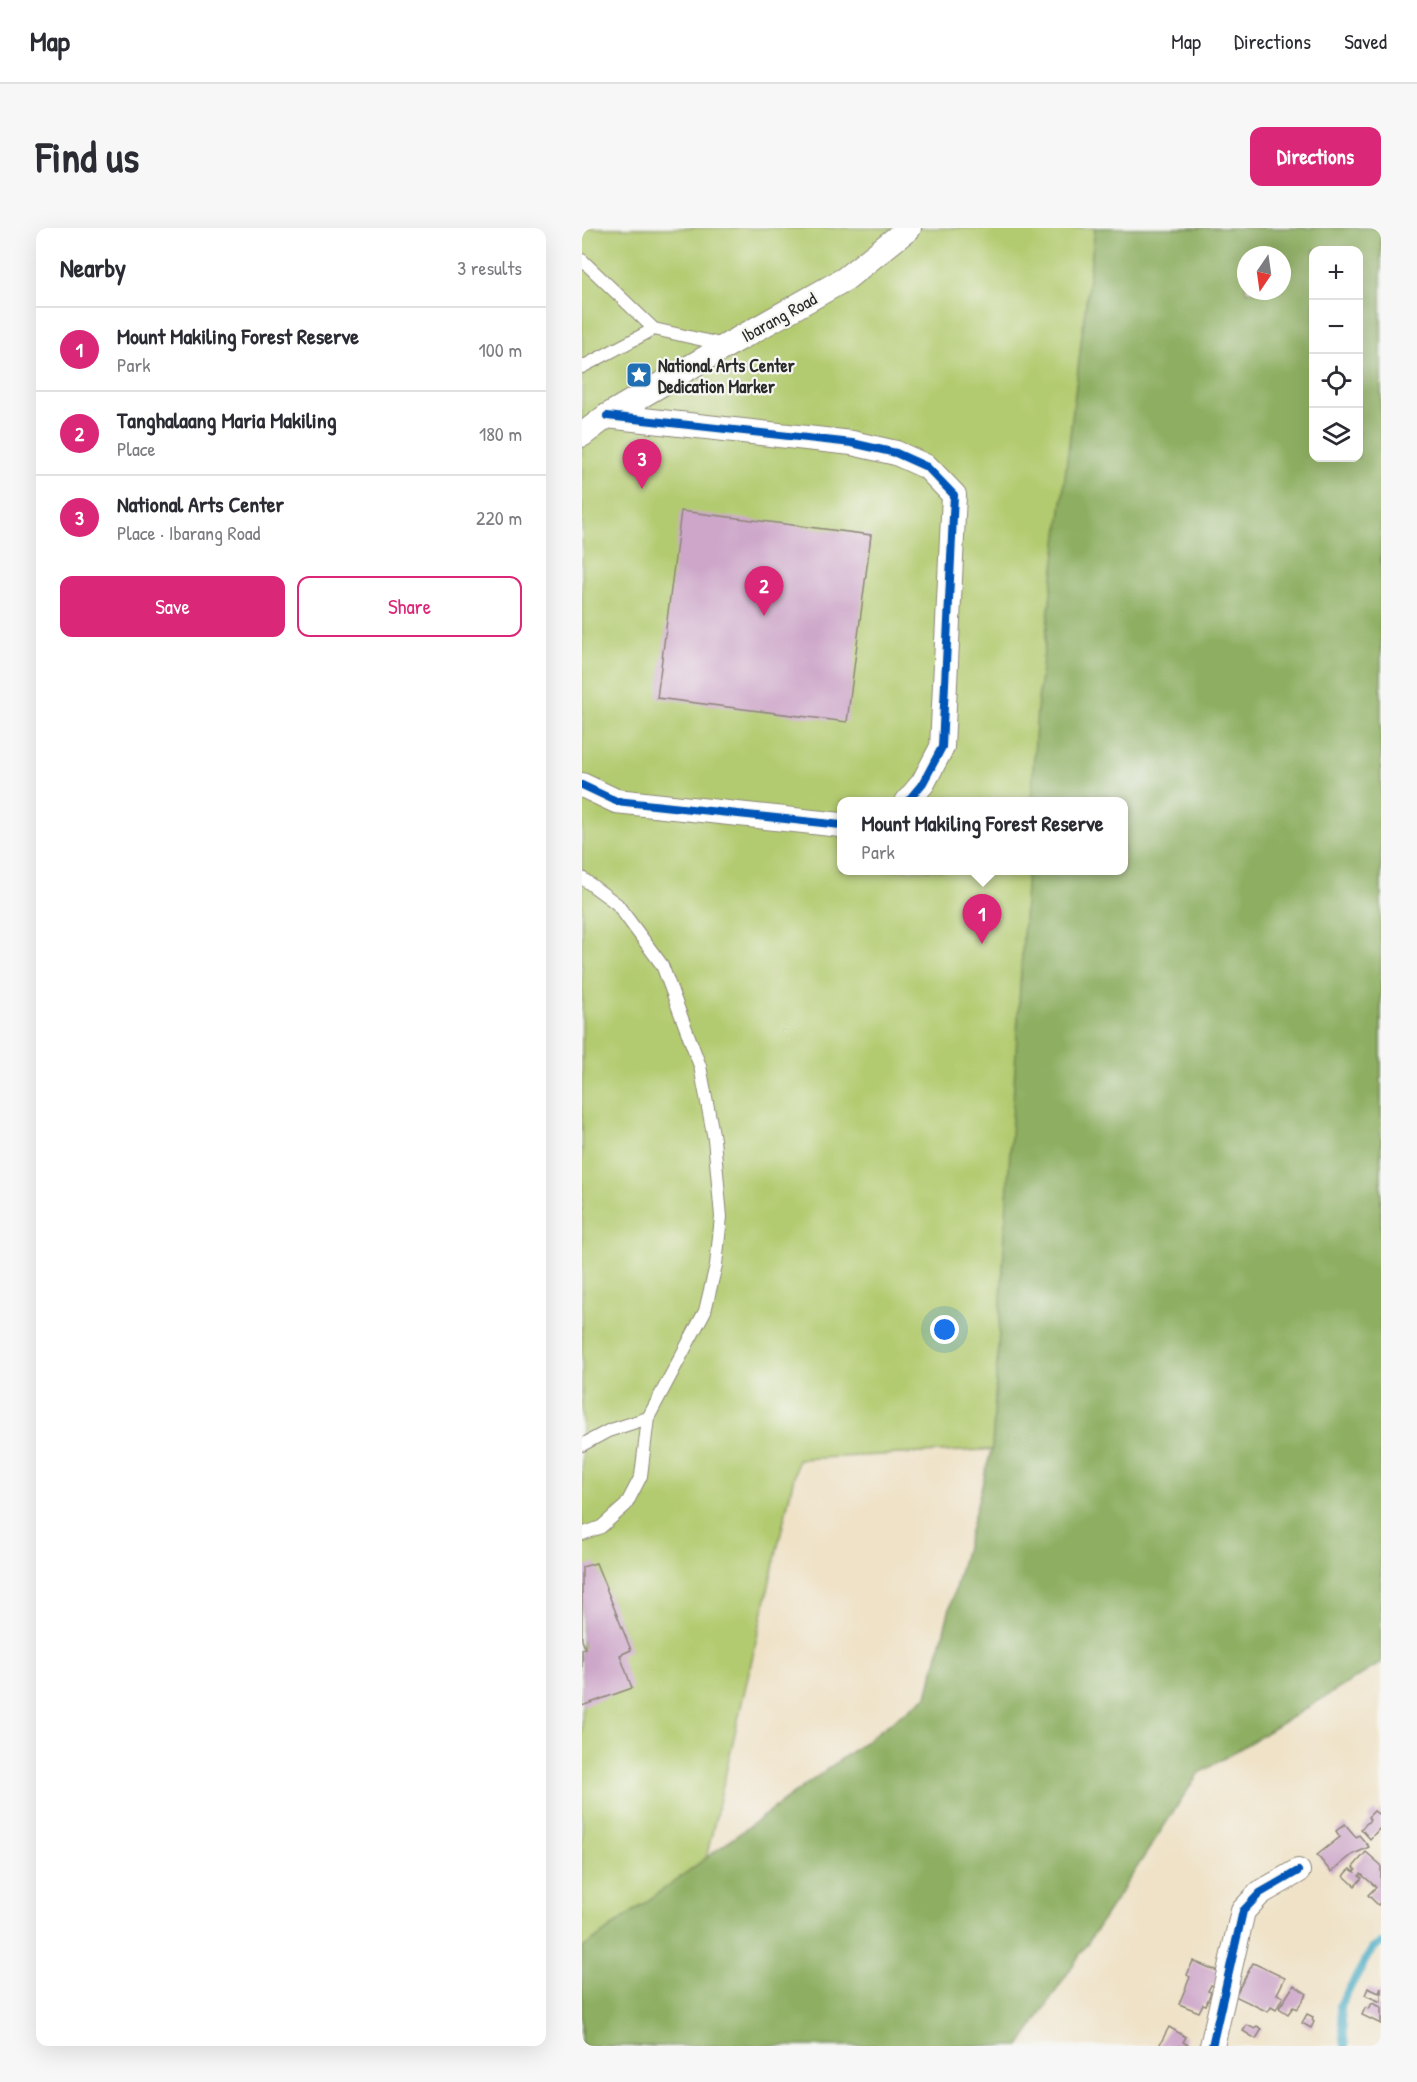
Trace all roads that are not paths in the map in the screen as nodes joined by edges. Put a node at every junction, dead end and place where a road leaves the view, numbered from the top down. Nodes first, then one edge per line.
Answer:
1 (909, 228) edge
2 (582, 260) edge
3 (654, 329) junction
4 (726, 346) junction
5 (582, 367) edge
6 (607, 416) junction
7 (582, 435) edge
8 (584, 789) edge
9 (911, 797) edge
10 (837, 825) edge
11 (582, 879) edge
12 (648, 1418) junction
13 (582, 1445) edge
14 (582, 1534) edge
15 (1298, 1871) dead end
16 (1212, 2046) edge

1 - 4 street, Ibarang Road
2 - 3 lane
3 - 4 lane
3 - 5 lane
4 - 6 street, Ibarang Road
6 - 7 street, Ibarang Road
6 - 9 street
8 - 10 street
11 - 12 lane
12 - 13 lane
12 - 14 lane
15 - 16 street

